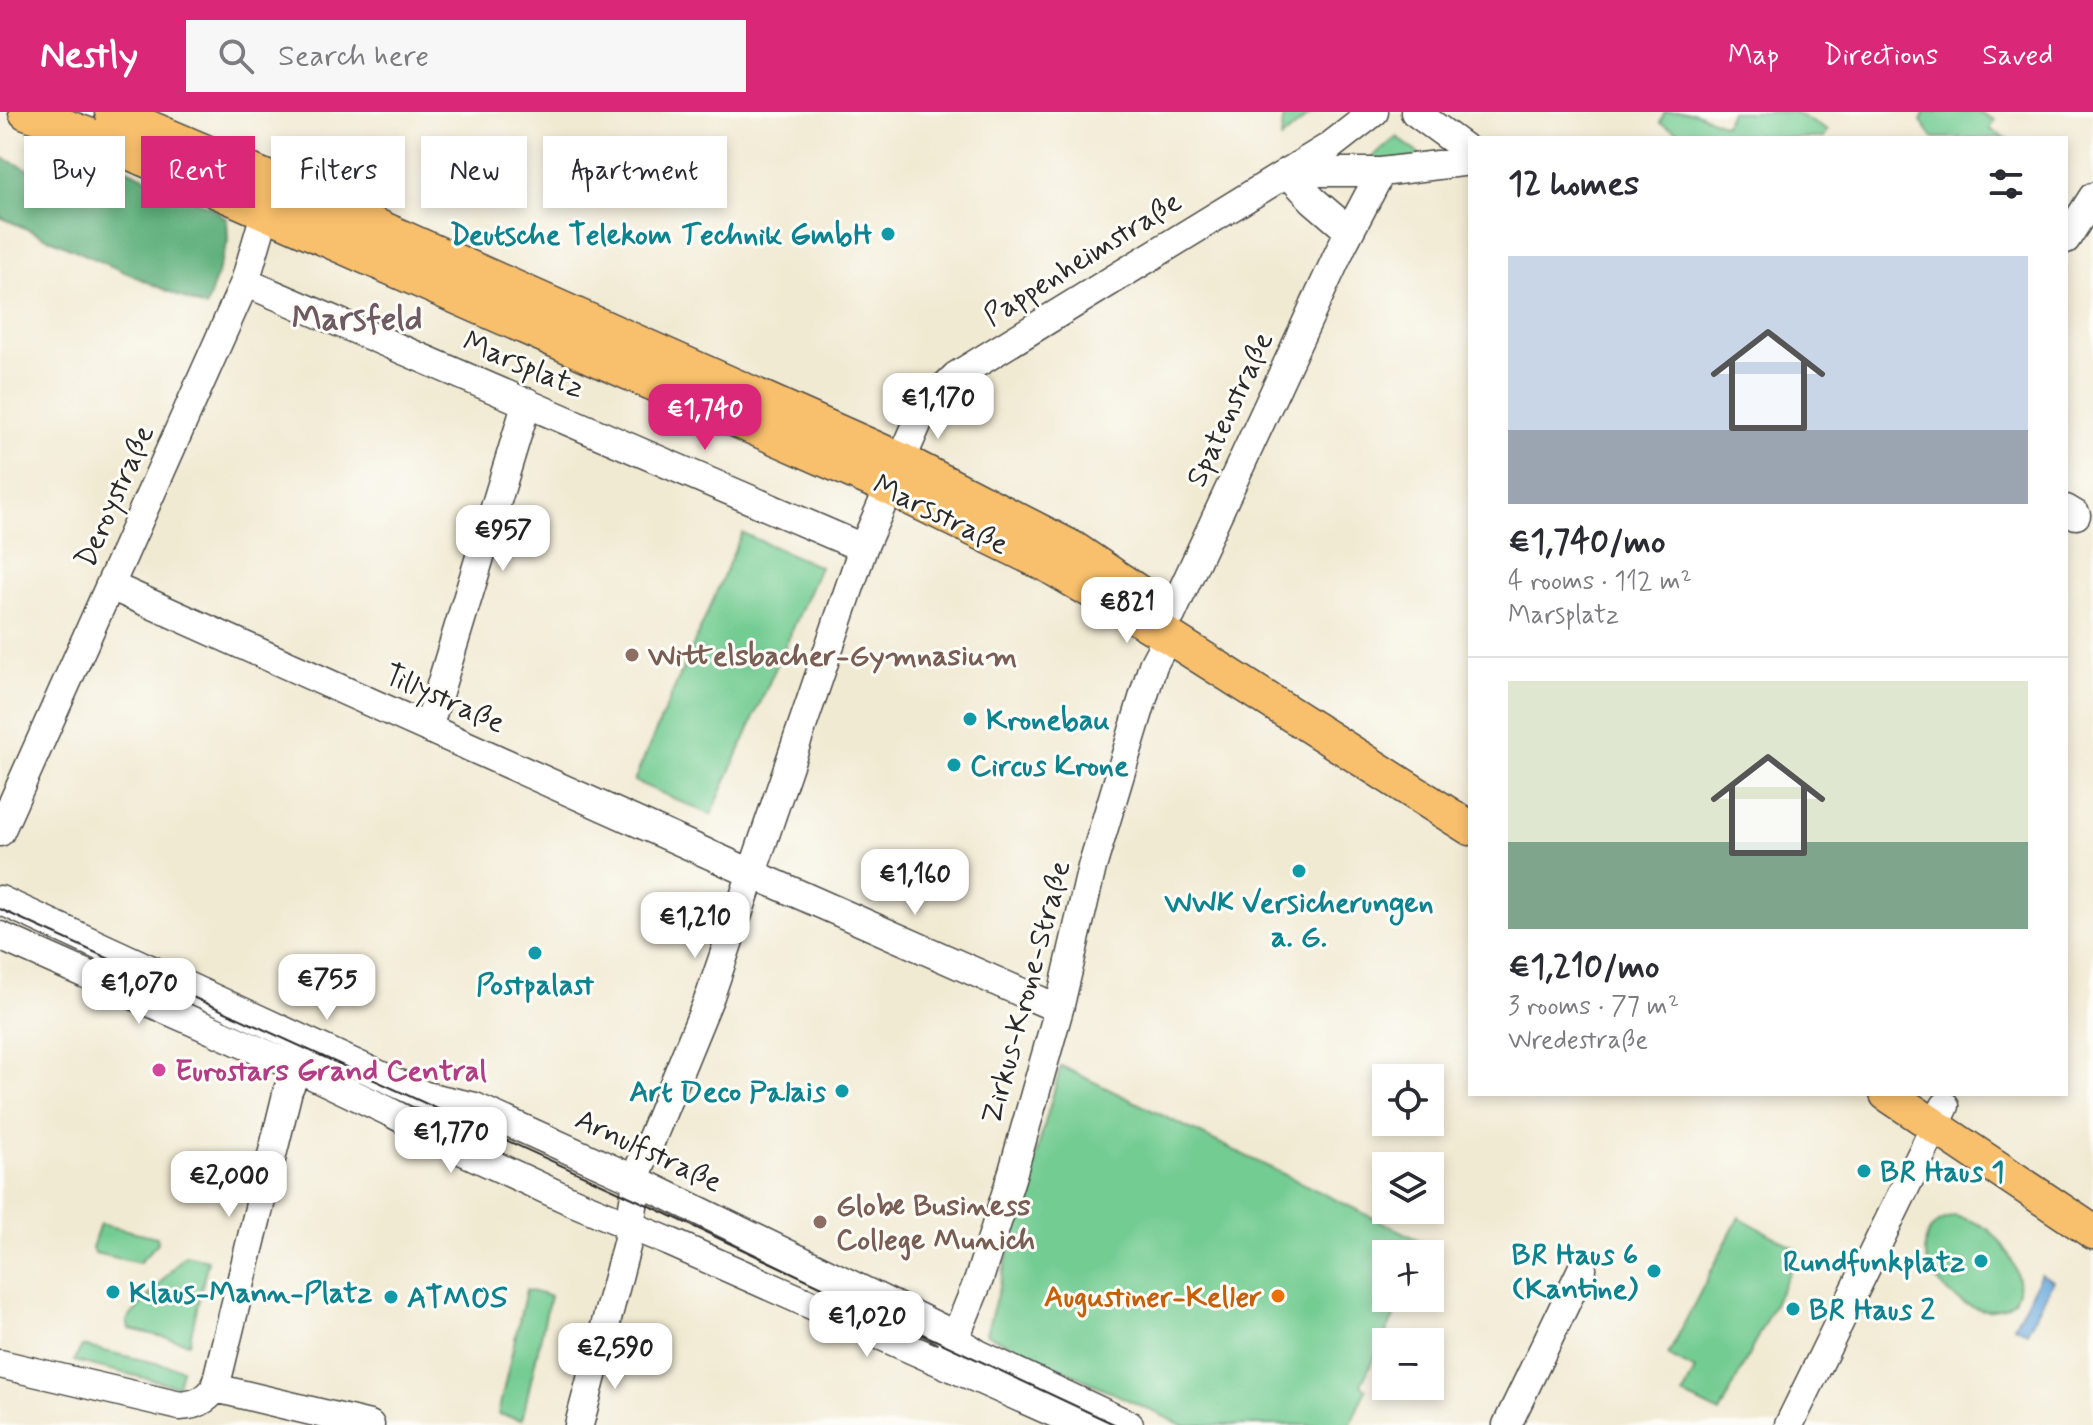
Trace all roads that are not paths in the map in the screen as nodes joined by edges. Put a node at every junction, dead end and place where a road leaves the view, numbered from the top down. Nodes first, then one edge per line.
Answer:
1 (26, 112) edge
2 (112, 112) edge
3 (1374, 112) edge
4 (1415, 112) edge
5 (1452, 112) edge
6 (1464, 152) edge
7 (1287, 172) junction
8 (1381, 172) junction
9 (270, 196) junction
10 (2093, 197) edge
11 (1349, 231) junction
12 (2068, 236) edge
13 (245, 282) junction
14 (527, 402) junction
15 (891, 486) junction
16 (863, 548) junction
17 (111, 586) junction
18 (1170, 625) junction
19 (428, 728) junction
20 (1468, 803) edge
21 (1468, 827) edge
22 (0, 832) edge
23 (750, 873) junction
24 (0, 900) edge
25 (0, 936) edge
26 (1059, 1009) junction
27 (298, 1068) junction
28 (1894, 1096) edge
29 (1935, 1108) edge
30 (636, 1180) junction
31 (2093, 1205) edge
32 (629, 1225) junction
33 (2093, 1232) edge
34 (1582, 1269) dead end
35 (949, 1352) junction
36 (0, 1364) edge
37 (215, 1388) junction
38 (370, 1425) edge
39 (579, 1425) edge
40 (1082, 1425) edge
41 (1129, 1425) edge
42 (1507, 1425) edge
43 (1789, 1425) edge

1 - 9 main road, Marsstraße
2 - 9 main road, Marsstraße
3 - 7 street, Pappenheimstraße
4 - 6 street
5 - 6 street
6 - 8 street
7 - 8 street
7 - 11 street
7 - 15 street, Pappenheimstraße
8 - 11 street, Spatenstraße
9 - 13 street, Deroystraße
9 - 15 main road, Marsstraße
10 - 12 street
11 - 18 street, Spatenstraße
13 - 14 street, Marsplatz
13 - 17 street, Deroystraße
14 - 16 street, Marsplatz
14 - 19 street
15 - 16 street, Pappenheimstraße
15 - 18 main road, Marsstraße
16 - 23 street, Pappenheimstraße
17 - 19 street, Tillystraße
17 - 22 street, Deroystraße
18 - 20 main road, Marsstraße
18 - 21 main road, Marsstraße
18 - 26 street, Zirkus-Krone-Straße
19 - 23 street, Tillystraße
23 - 26 street, Tillystraße
23 - 30 street, Pappenheimstraße
24 - 30 street, Arnulfstraße
25 - 27 street, Arnulfstraße
26 - 35 street, Zirkus-Krone-Straße
27 - 32 street, Arnulfstraße
27 - 37 street
28 - 29 main road
29 - 31 main road
29 - 33 main road
29 - 43 street
30 - 32 street, Pappenheimstraße
30 - 35 street, Arnulfstraße
32 - 35 street, Arnulfstraße
32 - 39 street, Pappenheimstraße
34 - 42 street
35 - 40 street, Arnulfstraße
35 - 41 street, Arnulfstraße
36 - 37 street
37 - 38 street

